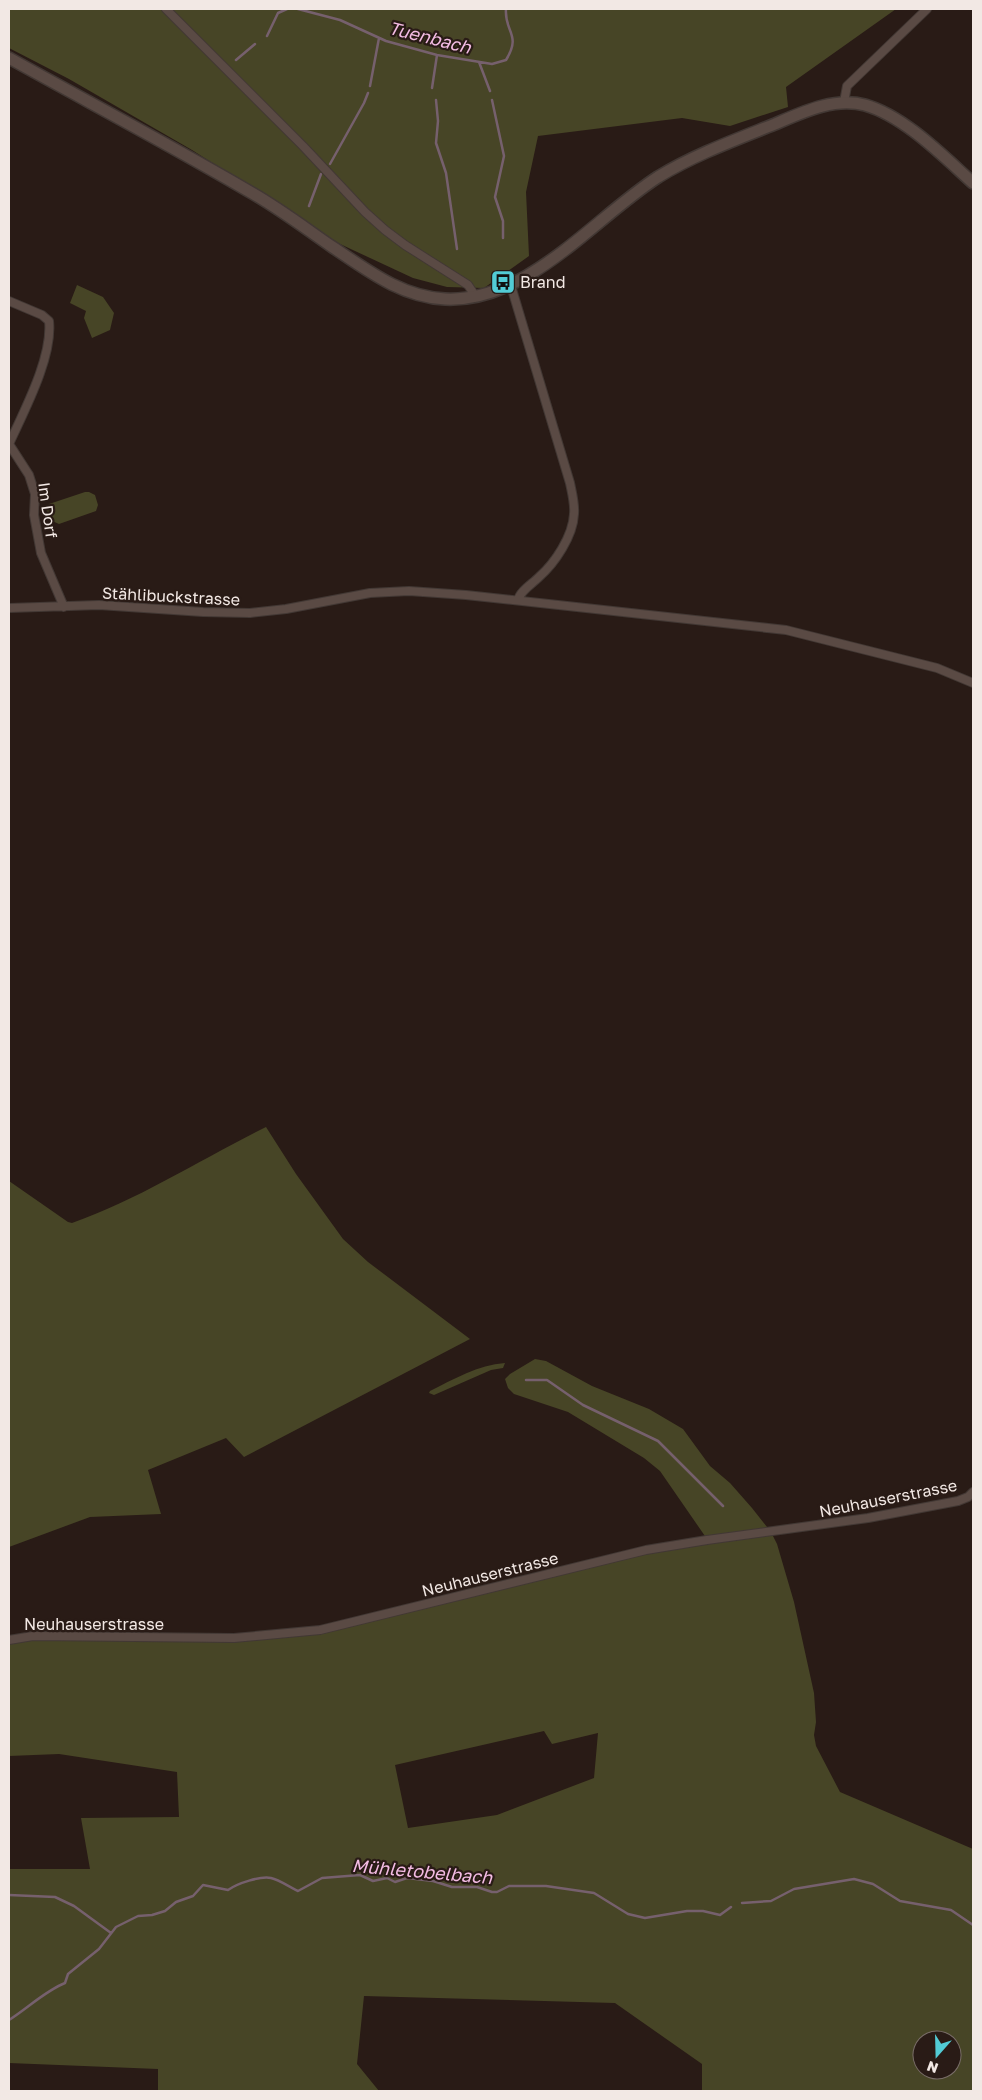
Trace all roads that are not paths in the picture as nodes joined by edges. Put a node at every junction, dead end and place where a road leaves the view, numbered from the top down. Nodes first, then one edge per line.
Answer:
1 (166, 9) edge
2 (927, 9) edge
3 (9, 58) edge
4 (844, 102) junction
5 (973, 183) edge
6 (511, 286) junction
7 (476, 297) junction
8 (9, 300) edge
9 (9, 444) edge
10 (518, 600) junction
11 (64, 607) junction
12 (9, 608) edge
13 (973, 683) edge
14 (973, 1492) edge
15 (9, 1640) edge

1 - 7 street
2 - 4 street
3 - 7 street
4 - 5 street
4 - 6 street
6 - 7 street
6 - 10 street
8 - 9 street, Im Dorf
9 - 11 street, Im Dorf
10 - 11 street, Stählibuckstrasse
10 - 13 street, Stählibuckstrasse
11 - 12 street, Stählibuckstrasse
14 - 15 street, Neuhauserstrasse

